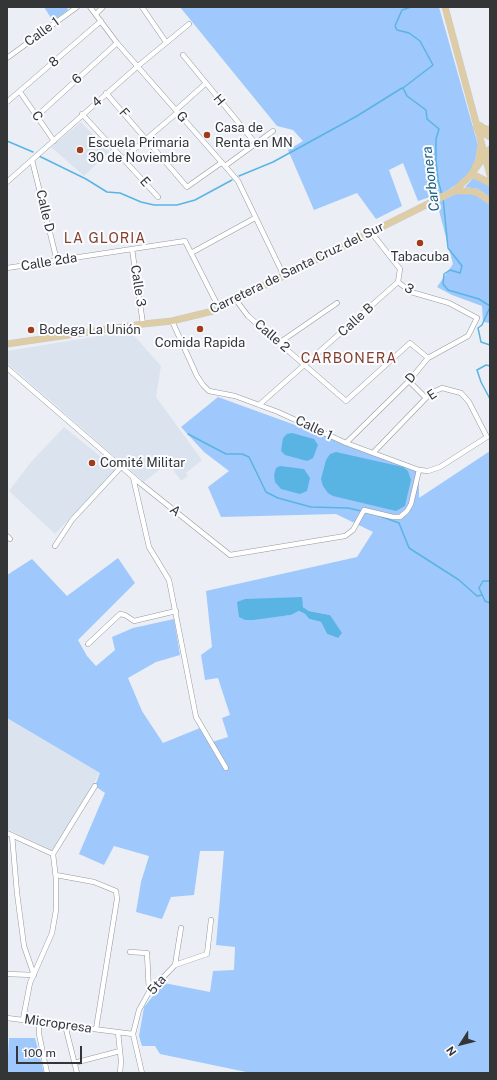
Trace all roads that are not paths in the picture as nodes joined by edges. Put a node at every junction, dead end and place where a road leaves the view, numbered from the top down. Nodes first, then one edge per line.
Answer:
1 (77, 7) edge
2 (90, 7) edge
3 (103, 7) edge
4 (142, 7) edge
5 (446, 7) edge
6 (96, 14) junction
7 (101, 21) junction
8 (189, 24) dead end
9 (166, 42) junction
10 (117, 43) junction
11 (182, 55) dead end
12 (7, 58) edge
13 (138, 66) junction
14 (205, 84) junction
15 (20, 92) junction
16 (106, 93) junction
17 (7, 102) edge
18 (177, 111) junction
19 (82, 114) junction
20 (37, 116) junction
21 (476, 125) junction
22 (490, 129) edge
23 (273, 131) dead end
24 (490, 137) edge
25 (147, 139) junction
26 (54, 141) junction
27 (256, 144) junction
28 (481, 144) junction
29 (490, 148) edge
30 (124, 158) junction
31 (487, 158) edge
32 (32, 160) junction
33 (223, 164) junction
34 (489, 172) edge
35 (472, 174) junction
36 (7, 182) edge
37 (490, 183) edge
38 (454, 191) junction
39 (158, 197) dead end
40 (490, 201) edge
41 (255, 218) junction
42 (371, 232) junction
43 (132, 249) junction
44 (192, 253) junction
45 (57, 261) junction
46 (7, 268) edge
47 (284, 276) junction
48 (398, 282) junction
49 (236, 300) junction
50 (337, 302) dead end
51 (219, 308) junction
52 (477, 318) joint
53 (172, 321) junction
54 (143, 324) junction
55 (279, 343) junction
56 (7, 344) edge
57 (428, 358) junction
58 (305, 366) junction
59 (7, 368) edge
60 (410, 381) junction
61 (426, 398) junction
62 (259, 405) junction
63 (487, 437) joint
64 (346, 443) junction
65 (373, 453) junction
66 (121, 467) junction
67 (419, 470) junction
68 (133, 478) junction
69 (54, 546) dead end
70 (176, 611) junction
71 (88, 644) dead end
72 (226, 768) dead end
73 (95, 786) dead end
74 (7, 833) edge
75 (12, 835) junction
76 (53, 854) junction
77 (56, 875) junction
78 (212, 920) dead end
79 (181, 928) dead end
80 (130, 952) dead end
81 (175, 965) junction
82 (7, 974) edge
83 (34, 975) junction
84 (149, 992) junction
85 (7, 1018) edge
86 (23, 1019) junction
87 (39, 1022) junction
88 (65, 1025) junction
89 (96, 1030) junction
90 (118, 1032) junction
91 (133, 1034) junction
92 (120, 1050) junction
93 (74, 1063) junction
94 (47, 1073) edge
95 (77, 1073) edge
96 (120, 1073) edge
97 (142, 1073) edge

1 - 12 street, Calle 1
2 - 6 street, G
3 - 6 street
4 - 9 street
5 - 21 main road
6 - 7 street, G
7 - 10 street, G
7 - 15 street, 8
8 - 9 street, 4
9 - 13 street, 4
10 - 13 street, G
10 - 20 street, 6
11 - 14 street, H
13 - 16 street, 4
13 - 18 street, G
14 - 18 street
14 - 27 street, H
15 - 17 street, 8
15 - 20 street, C
16 - 19 street, 4
16 - 25 street, F
18 - 25 street
18 - 33 street, G
19 - 26 street, 4
19 - 30 street, E
20 - 26 street, C
21 - 22 main road
21 - 24 main road
21 - 28 main road
23 - 27 street
25 - 30 street
25 - 33 street, F
26 - 32 street, 4
27 - 33 street
28 - 31 main road
28 - 35 main road
29 - 31 main road, Carretera de Santa Cruz del Sur
30 - 39 street, E
31 - 34 main road
31 - 35 main road, Carretera de Santa Cruz del Sur
32 - 36 street, 4
32 - 45 street, Calle D
33 - 41 street, G
35 - 37 main road
35 - 38 main road, Carretera de Santa Cruz del Sur
38 - 40 main road
38 - 42 main road, Carretera de Santa Cruz del Sur
41 - 44 street
41 - 47 street, G
42 - 47 main road, Carretera de Santa Cruz del Sur
42 - 48 street, 3
43 - 44 street, Calle 2da
43 - 45 street, Calle 2da
43 - 54 street, Calle 3
44 - 51 street
45 - 46 street, Calle 2da
47 - 49 main road, Carretera de Santa Cruz del Sur
48 - 52 street, 3
48 - 58 street, Calle B
49 - 51 main road, Carretera de Santa Cruz del Sur
49 - 55 street, Calle 2
50 - 55 street
51 - 53 main road, Carretera de Santa Cruz del Sur
52 - 57 street, D
53 - 54 main road, Carretera de Santa Cruz del Sur
53 - 62 street, Calle 1
54 - 56 main road, Carretera de Santa Cruz del Sur
55 - 58 street, Calle 2
57 - 58 street, Calle 2
57 - 60 street, D
58 - 62 street, Calle B
59 - 66 street, A
60 - 61 street
60 - 64 street, D
61 - 63 street, E
61 - 65 street, E
62 - 64 street, Calle 1
63 - 67 street, Calle 1
64 - 65 street, Calle 1
65 - 67 street, Calle 1
66 - 68 street, A
66 - 69 street
67 - 68 street, A
68 - 70 street
70 - 71 street
70 - 72 street
73 - 76 street
74 - 75 street
75 - 76 street
75 - 83 street
76 - 77 street
77 - 83 street
77 - 89 street
78 - 81 street, 5ta
79 - 81 street
80 - 84 street
81 - 84 street, 5ta
82 - 83 street
83 - 86 street
84 - 91 street, 5ta
85 - 86 street, Micropresa
86 - 87 street, Micropresa
87 - 88 street, Micropresa
87 - 94 street
88 - 89 street, Micropresa
88 - 93 street
89 - 90 street, Micropresa
90 - 91 street, Micropresa
90 - 92 street
91 - 97 street, 5ta
92 - 93 street
92 - 96 street
93 - 95 street

